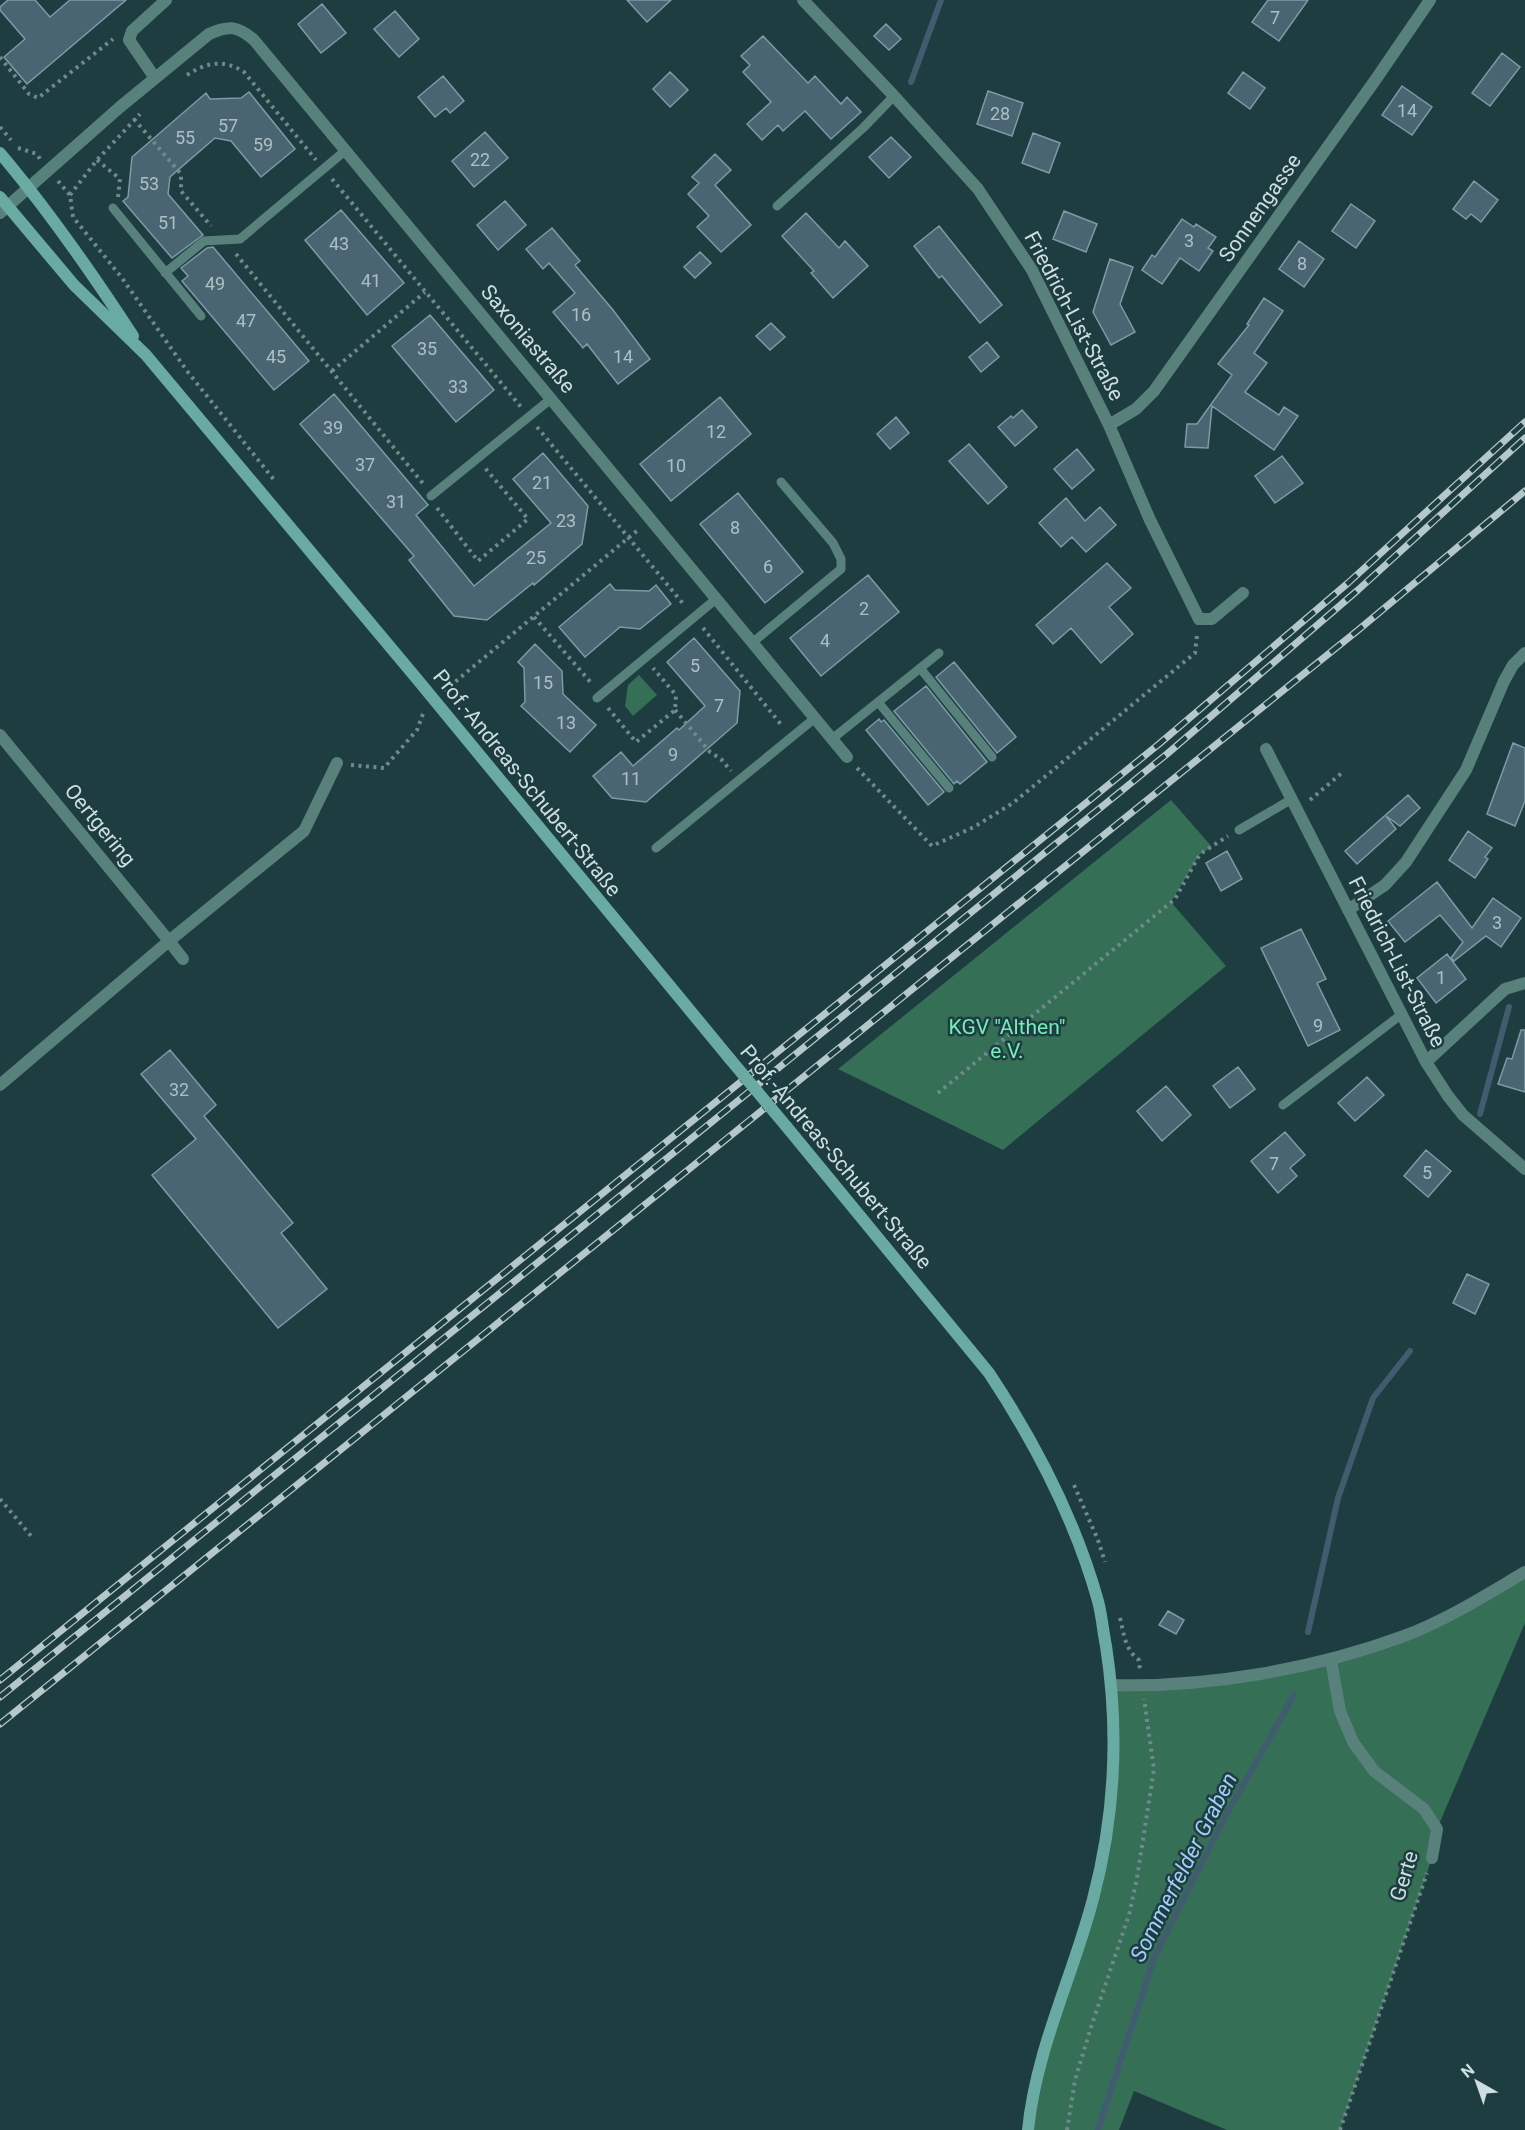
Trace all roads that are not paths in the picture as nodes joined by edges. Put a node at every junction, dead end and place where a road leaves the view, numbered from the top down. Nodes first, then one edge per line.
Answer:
1 (166, 0) edge
2 (802, 0) edge
3 (1430, 0) edge
4 (155, 78) junction
5 (894, 96) junction
6 (346, 150) junction
7 (0, 153) edge
8 (29, 188) junction
9 (2, 206) edge
10 (777, 206) dead end
11 (113, 208) road end
12 (165, 273) junction
13 (201, 316) dead end
14 (146, 355) junction
15 (552, 398) junction
16 (1109, 425) junction
17 (781, 482) dead end
18 (431, 496) road end
19 (1243, 593) dead end
20 (716, 599) junction
21 (752, 643) junction
22 (939, 653) dead end
23 (1525, 653) edge
24 (920, 668) junction
25 (599, 696) road end
26 (878, 702) junction
27 (815, 718) junction
28 (0, 735) edge
29 (832, 739) junction
30 (1266, 749) dead end
31 (847, 757) road end
32 (992, 757) dead end
33 (337, 763) road end
34 (949, 788) dead end
35 (1295, 804) junction
36 (1239, 830) dead end
37 (656, 848) dead end
38 (1348, 910) junction
39 (169, 941) junction
40 (183, 959) dead end
41 (1525, 983) edge
42 (1402, 1014) junction
43 (1426, 1062) junction
44 (0, 1085) edge
45 (1283, 1105) dead end
46 (1525, 1169) edge
47 (1525, 1572) edge
48 (1330, 1660) junction
49 (1112, 1685) junction
50 (1432, 1858) road end
51 (1028, 2130) edge

1 - 4 street
2 - 5 street, Friedrich-List-Straße
3 - 16 street, Sonnengasse
4 - 6 street, Saxoniastraße
4 - 8 street, Saxoniastraße
5 - 10 lane
5 - 16 street, Friedrich-List-Straße
6 - 12 lane
6 - 15 street, Saxoniastraße
7 - 8 main road, Prof.-Andreas-Schubert-Straße
8 - 9 street, Saxoniastraße
8 - 14 main road, Prof.-Andreas-Schubert-Straße
9 - 14 main road, Prof.-Andreas-Schubert-Straße
11 - 12 lane
12 - 13 lane
14 - 49 main road, Prof.-Andreas-Schubert-Straße, bridge
15 - 18 lane
15 - 20 street, Saxoniastraße
16 - 19 street, Friedrich-List-Straße
17 - 21 lane
20 - 21 street, Saxoniastraße
20 - 25 lane
21 - 27 street, Saxoniastraße
22 - 24 lane
23 - 38 street
24 - 26 lane
24 - 32 lane
26 - 29 lane
26 - 34 lane
27 - 29 street, Saxoniastraße
27 - 37 lane
28 - 39 street, Oertgering
29 - 31 street, Saxoniastraße
30 - 35 street, Friedrich-List-Straße
33 - 39 street
35 - 36 lane
35 - 38 street, Friedrich-List-Straße
38 - 42 street, Friedrich-List-Straße
39 - 40 street, Oertgering
39 - 44 street
41 - 43 street
42 - 43 street, Friedrich-List-Straße
42 - 45 lane
43 - 46 street, Friedrich-List-Straße
47 - 48 street
48 - 49 street
48 - 50 street, Gerte
49 - 51 main road, Prof.-Andreas-Schubert-Straße

